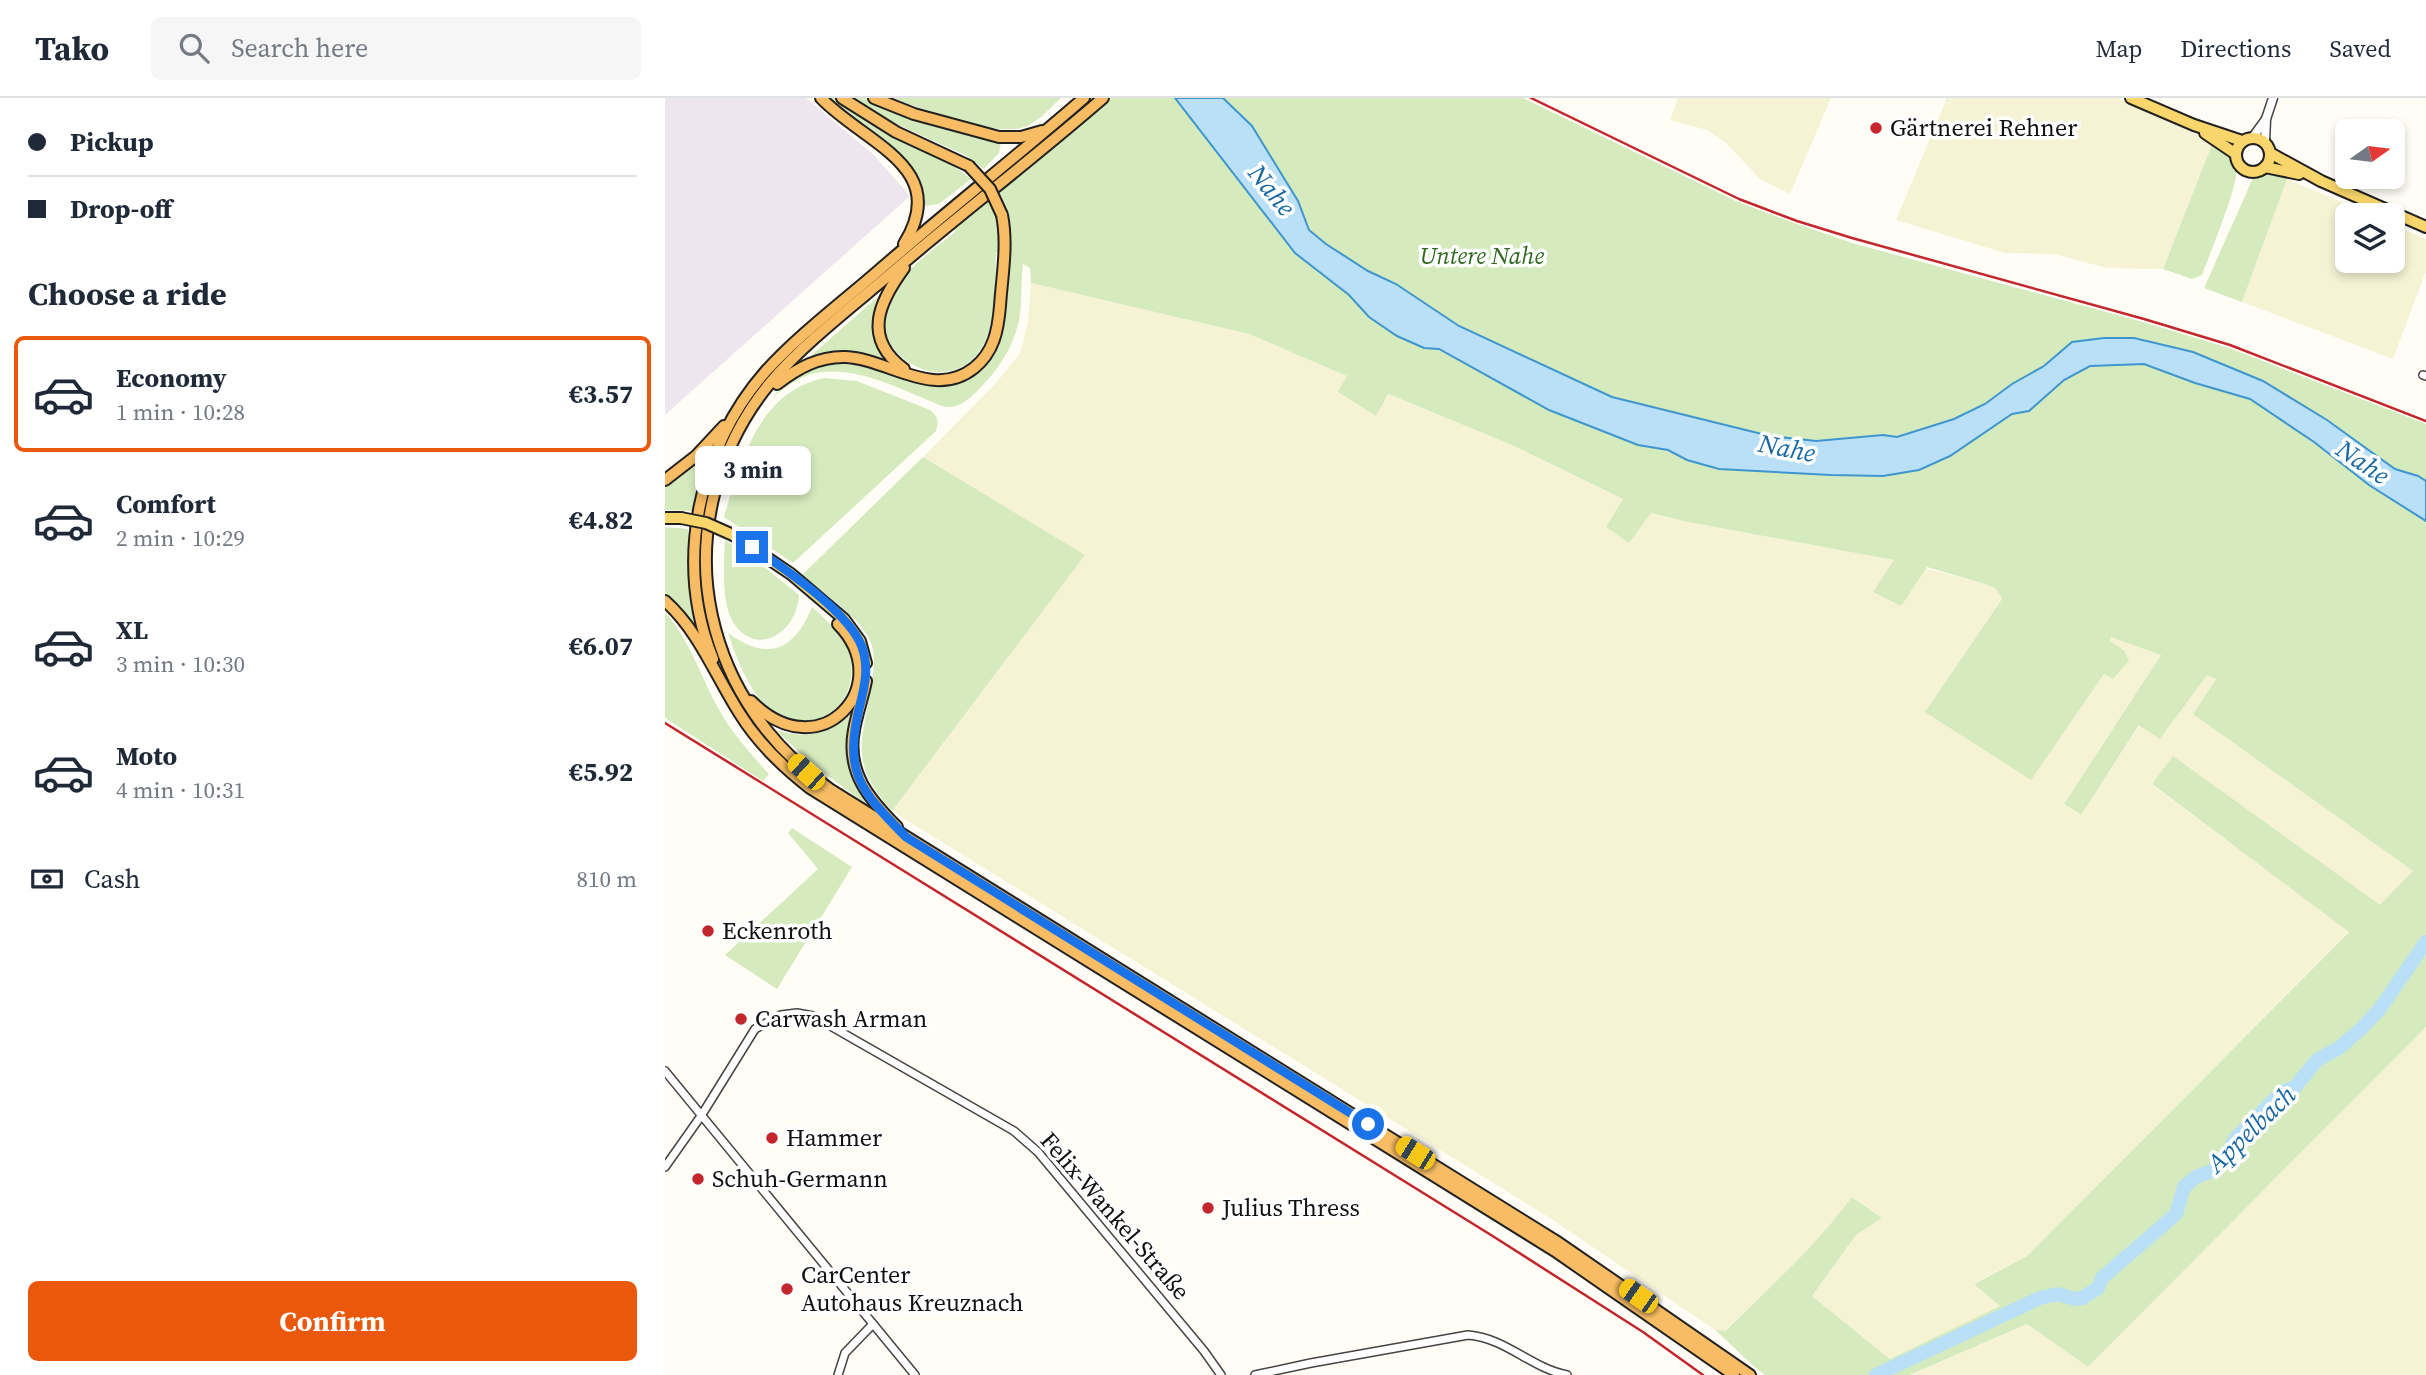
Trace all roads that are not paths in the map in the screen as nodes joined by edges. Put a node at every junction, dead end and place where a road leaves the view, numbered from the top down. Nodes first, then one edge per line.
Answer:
1 (821, 98) edge
2 (842, 98) edge
3 (874, 98) edge
4 (1084, 98) edge
5 (1103, 98) edge
6 (2131, 98) edge
7 (2273, 98) edge
8 (1077, 113) junction
9 (2266, 119) junction
10 (2194, 125) junction
11 (1048, 129) junction
12 (2248, 139) junction
13 (2265, 142) junction
14 (2270, 153) junction
15 (2236, 154) junction
16 (2265, 167) junction
17 (2321, 181) junction
18 (2426, 227) edge
19 (916, 253) junction
20 (897, 255) junction
21 (922, 378) junction
22 (759, 398) junction
23 (735, 413) junction
24 (665, 480) edge
25 (665, 518) edge
26 (752, 547) junction
27 (665, 601) edge
28 (838, 624) joint
29 (866, 663) joint
30 (723, 685) junction
31 (737, 688) junction
32 (906, 837) junction
33 (665, 1071) edge
34 (701, 1116) junction
35 (665, 1167) edge
36 (873, 1324) junction
37 (838, 1375) edge
38 (915, 1375) edge
39 (1221, 1375) edge
40 (1255, 1375) edge
41 (1567, 1375) edge
42 (1734, 1375) edge
43 (1750, 1375) edge

1 - 20 highway
2 - 21 highway, bridge
3 - 11 highway
4 - 8 highway
5 - 8 highway
6 - 10 main road
7 - 9 street
8 - 11 highway
8 - 19 highway
9 - 12 street
9 - 13 street
10 - 12 main road
10 - 15 main road
11 - 20 highway
12 - 13 main road
12 - 15 main road
13 - 14 main road
14 - 16 main road
14 - 17 main road
15 - 16 main road
16 - 17 main road
17 - 18 main road
19 - 21 highway
19 - 22 highway
20 - 23 highway
21 - 22 highway
22 - 31 highway
23 - 24 highway
23 - 30 highway
25 - 26 main road, bridge
26 - 28 main road
26 - 29 main road
27 - 30 highway
28 - 31 highway
29 - 32 highway
30 - 42 highway
31 - 32 highway
32 - 43 highway
33 - 34 street
34 - 35 street, Felix-Wankel-Straße
34 - 36 street
34 - 39 street, Felix-Wankel-Straße
36 - 37 street
36 - 38 street
40 - 41 street

